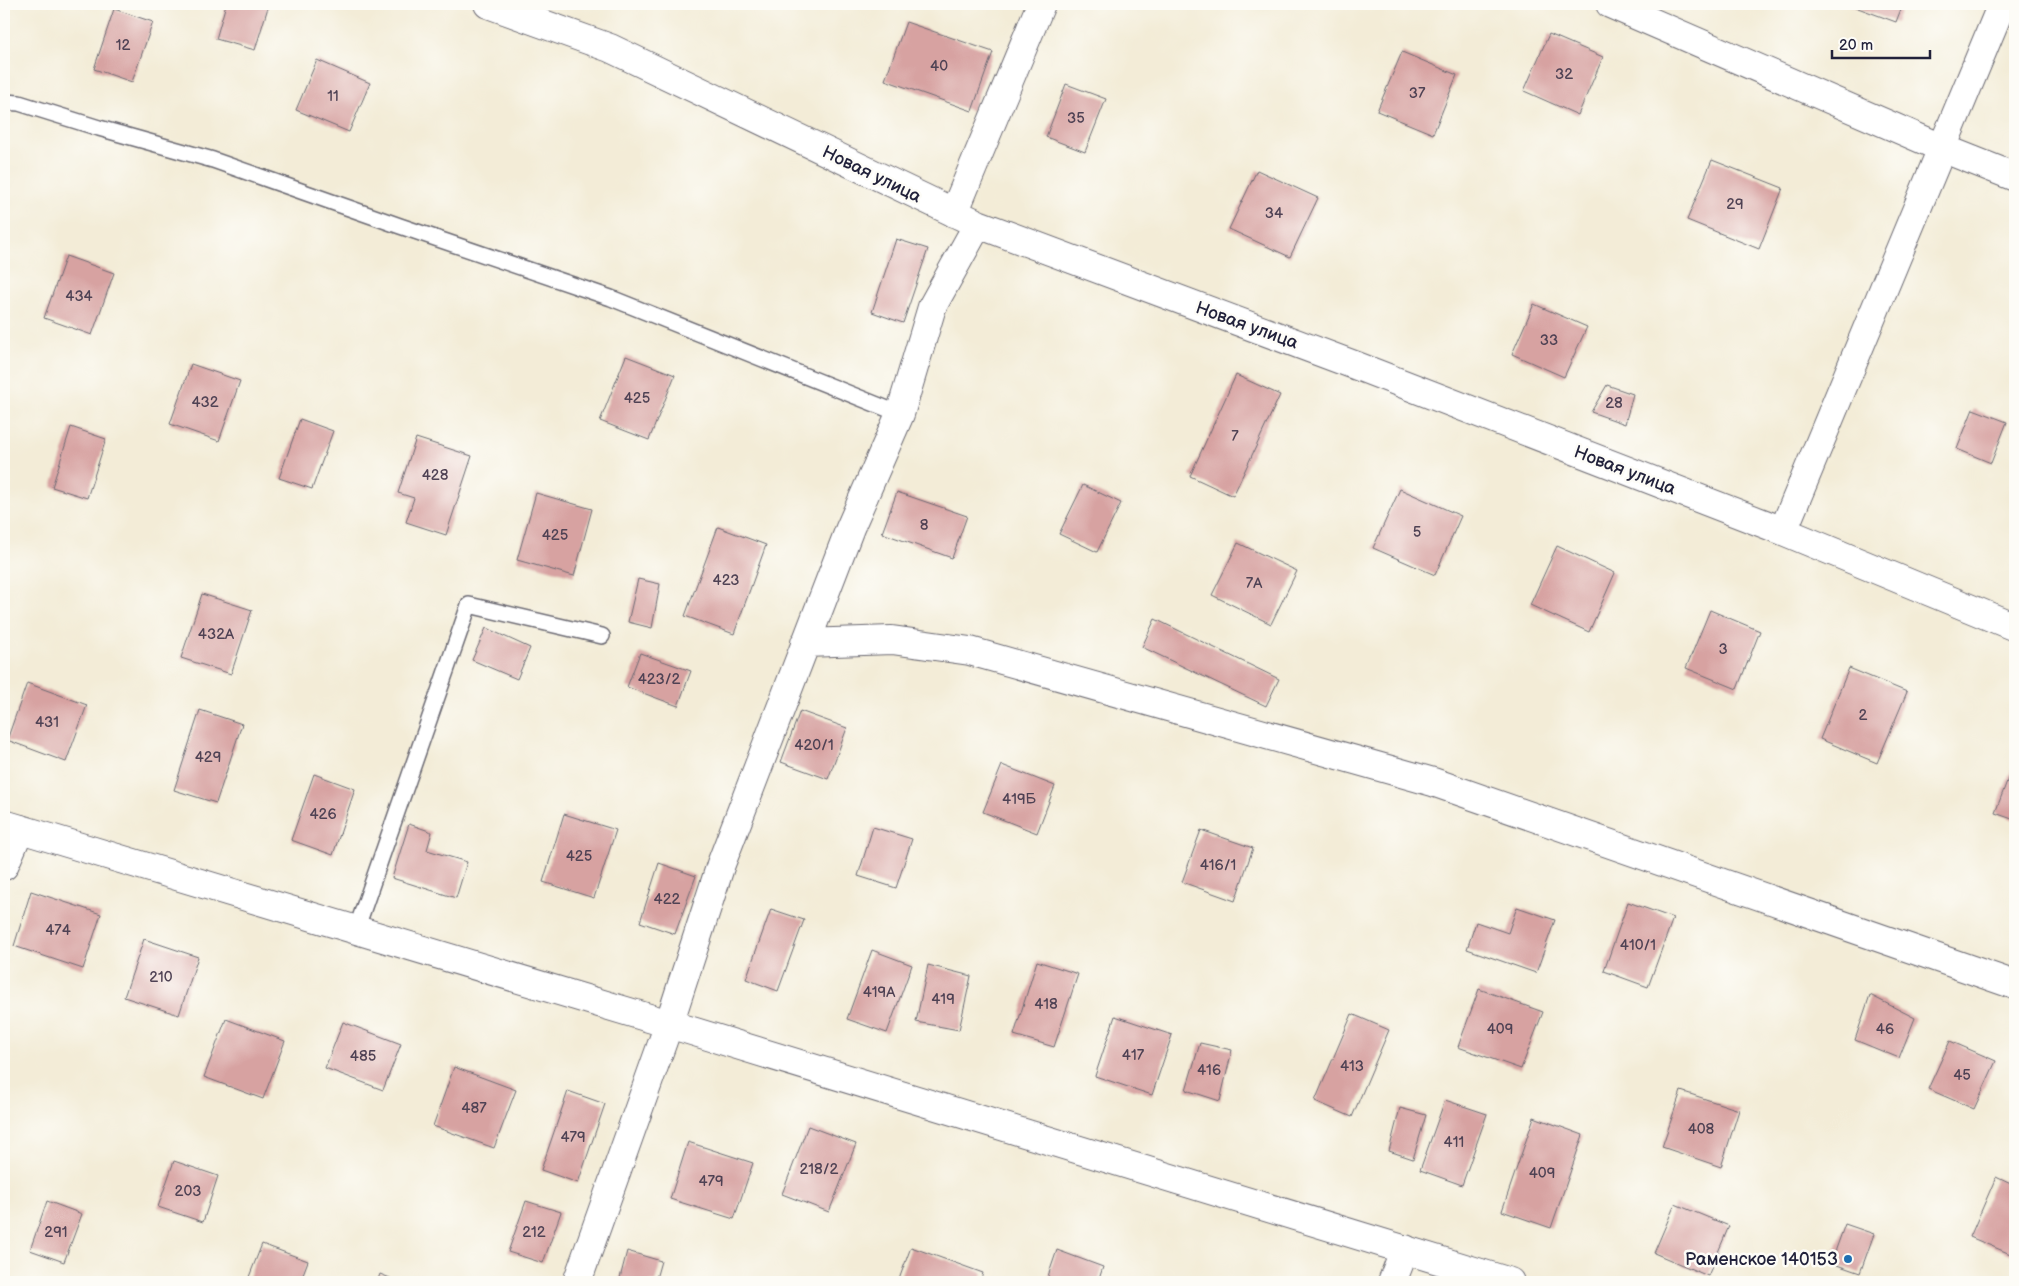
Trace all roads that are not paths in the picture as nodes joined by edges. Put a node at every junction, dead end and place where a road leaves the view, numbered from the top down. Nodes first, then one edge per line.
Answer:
1 (488, 4) edge
2 (1041, 4) edge
3 (1610, 4) edge
4 (2002, 4) edge
5 (4, 102) edge
6 (1942, 148) junction
7 (2015, 177) edge
8 (966, 219) junction
9 (900, 414) junction
10 (1783, 531) junction
11 (2015, 627) edge
12 (602, 636) dead end
13 (805, 643) junction
14 (12, 827) edge
15 (4, 866) edge
16 (356, 930) junction
17 (2015, 985) edge
18 (669, 1024) junction
19 (1405, 1249) junction
20 (577, 1282) edge
21 (1392, 1282) edge
22 (1510, 1282) edge

1 - 8 street, Новая улица
2 - 8 street
3 - 6 street
4 - 6 street
5 - 9 lane
6 - 7 street
6 - 10 street
8 - 9 street
8 - 10 street, Новая улица
9 - 13 street
10 - 11 street, Новая улица
12 - 16 lane
13 - 17 street
13 - 18 street
14 - 15 street
14 - 16 street
16 - 18 street
18 - 19 street
18 - 20 street
19 - 21 street
19 - 22 street

